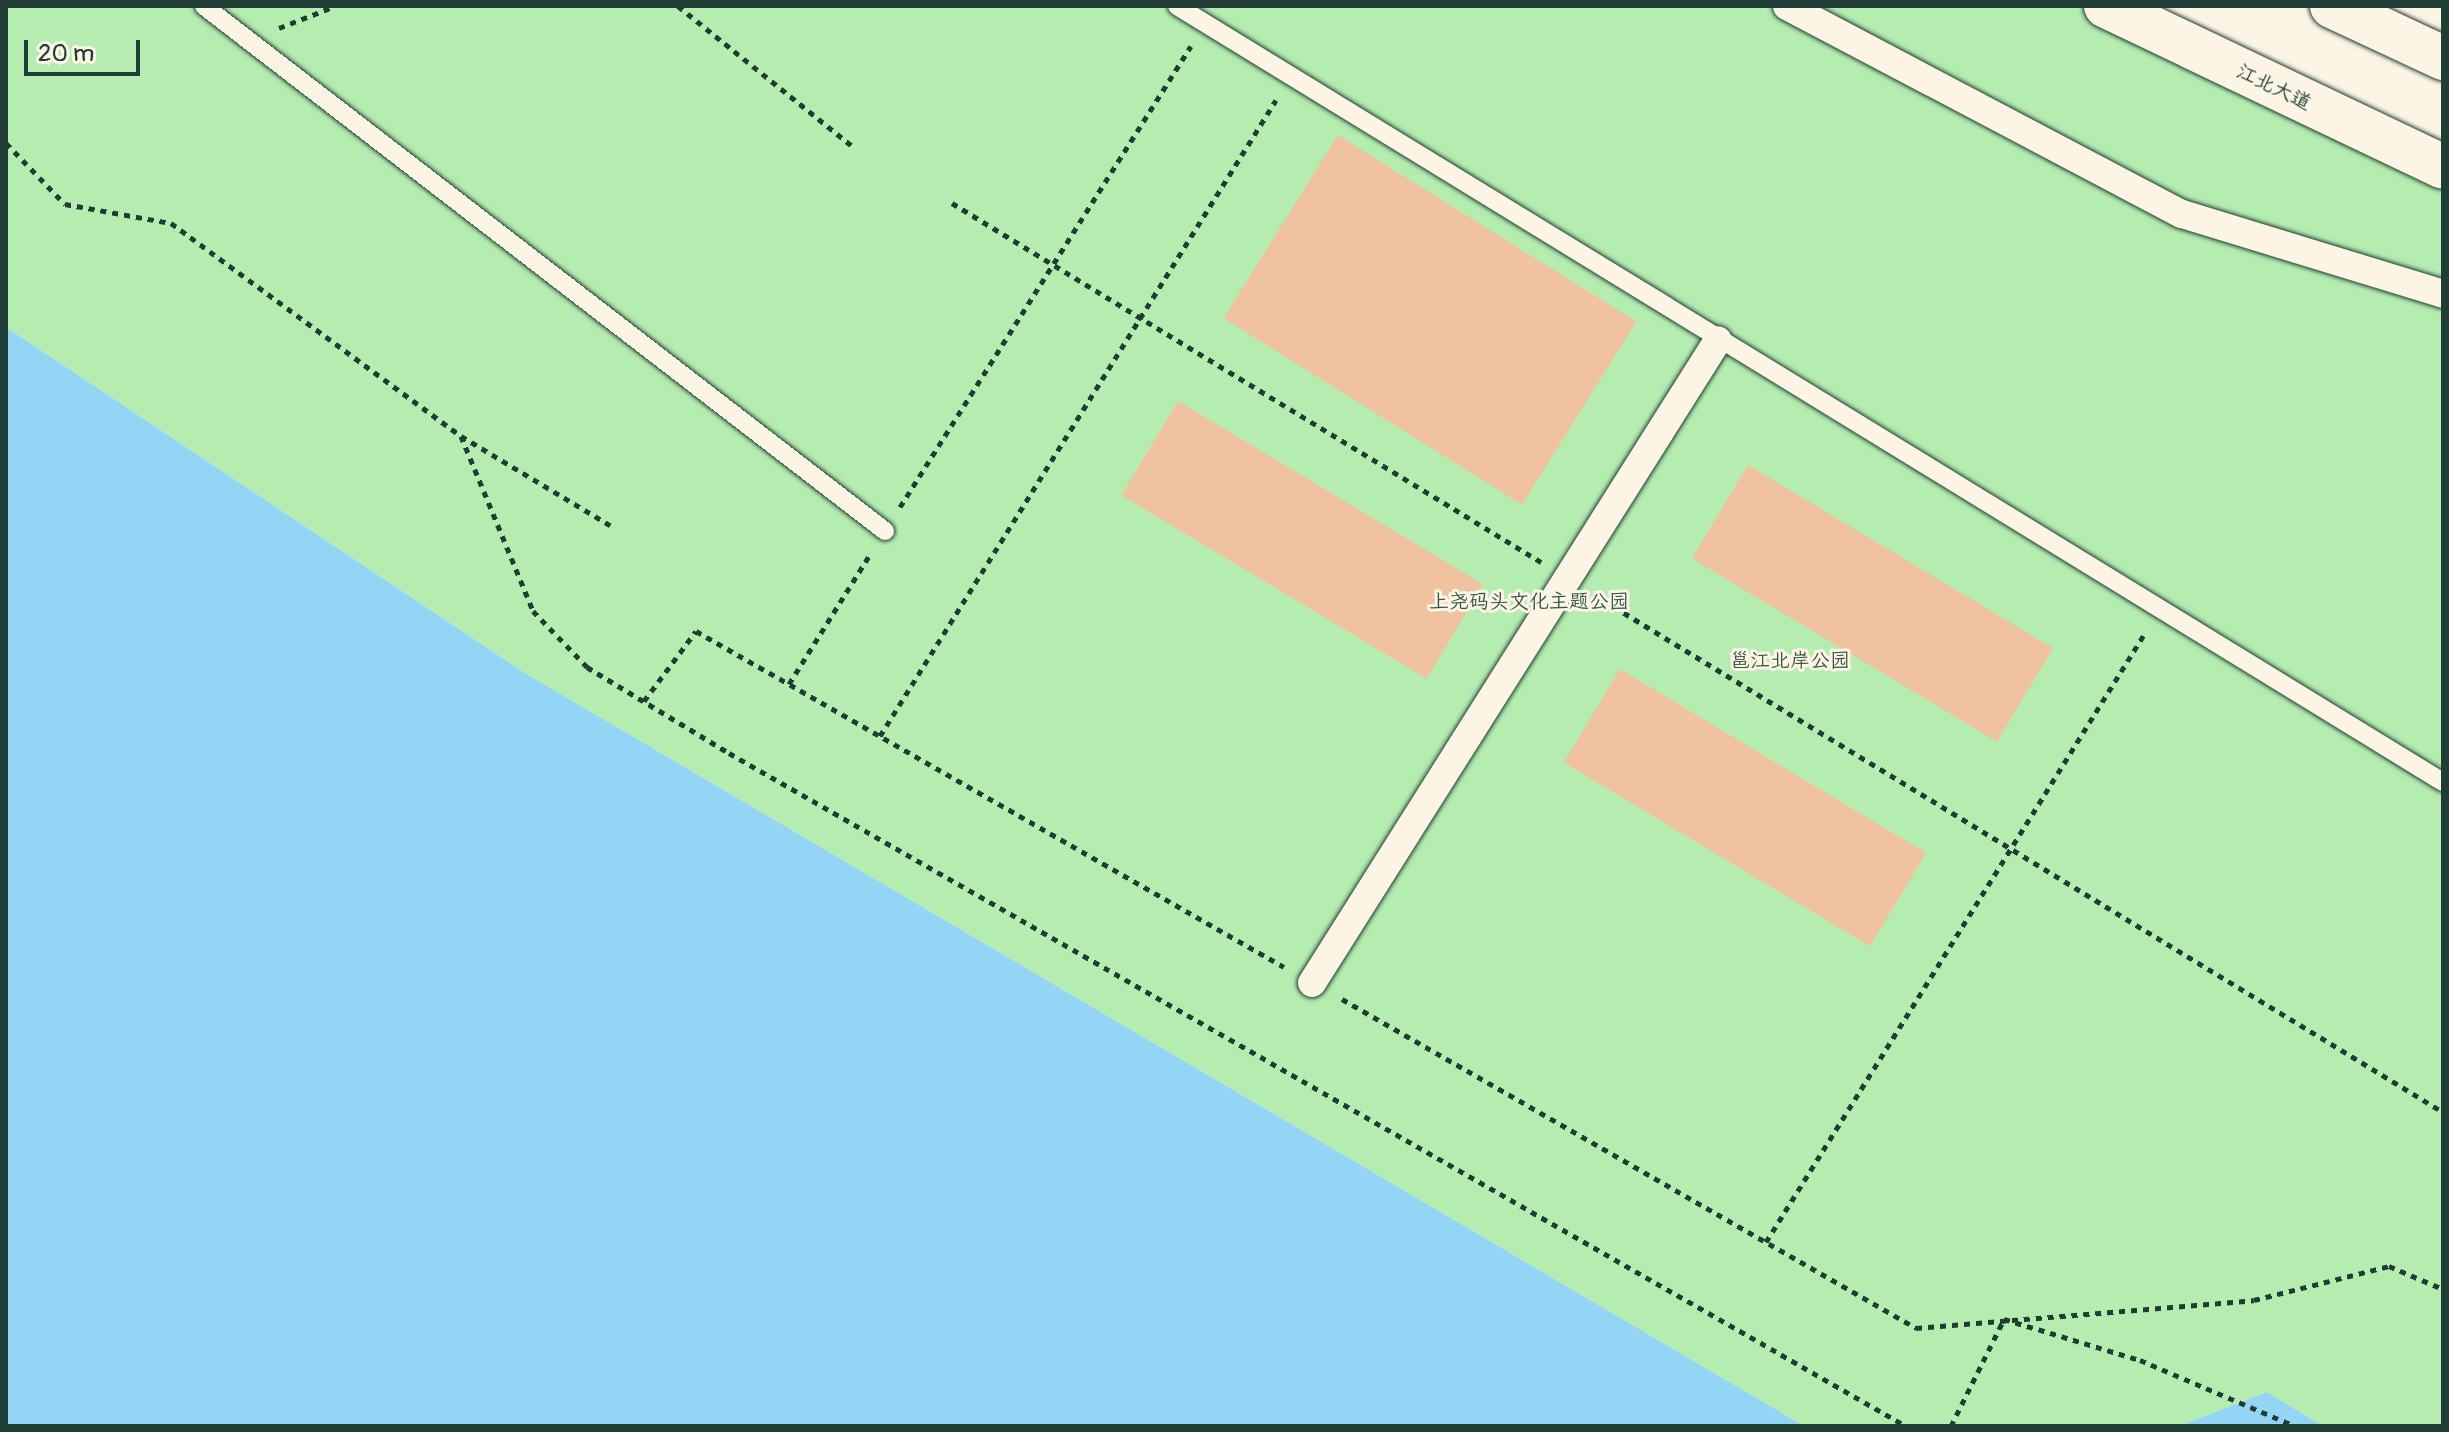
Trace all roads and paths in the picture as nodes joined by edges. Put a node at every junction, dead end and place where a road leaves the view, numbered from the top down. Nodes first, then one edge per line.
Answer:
1 (204, 6) edge
2 (335, 6) edge
3 (678, 6) edge
4 (1177, 6) edge
5 (1787, 6) edge
6 (2106, 6) edge
7 (2332, 6) edge
8 (1205, 24) junction
9 (248, 40) junction
10 (2443, 58) edge
11 (1289, 79) junction
12 (6, 143) edge
13 (852, 146) dead end
14 (2443, 167) edge
15 (952, 203) dead end
16 (1053, 264) junction
17 (2443, 294) edge
18 (1141, 317) junction
19 (1718, 340) junction
20 (461, 436) junction
21 (610, 525) dead end
22 (885, 531) junction
23 (1567, 578) junction
24 (2160, 608) junction
25 (789, 684) junction
26 (644, 701) junction
27 (880, 736) junction
28 (2443, 782) edge
29 (2008, 847) junction
30 (1312, 983) junction
31 (2443, 1112) edge
32 (1766, 1242) junction
33 (2443, 1289) edge
34 (2004, 1319) junction
35 (1906, 1426) edge
36 (1951, 1426) edge
37 (2295, 1426) edge

1 - 9 lane
2 - 9 path
3 - 13 path
4 - 8 lane
5 - 17 street
6 - 14 main road, 江北大道
7 - 10 main road
8 - 11 lane
8 - 16 path
9 - 22 lane
11 - 18 path
11 - 19 lane
12 - 20 path
15 - 16 path
16 - 18 path
16 - 22 path
18 - 23 path
18 - 27 path
19 - 23 street
19 - 24 lane
20 - 21 path
20 - 26 path
22 - 25 path
23 - 29 path
23 - 30 street
24 - 28 lane
24 - 29 path
25 - 26 path
25 - 27 path
26 - 35 path
27 - 30 path
29 - 31 path
29 - 32 path
30 - 32 path
32 - 34 path
33 - 34 path
34 - 36 path
34 - 37 path

